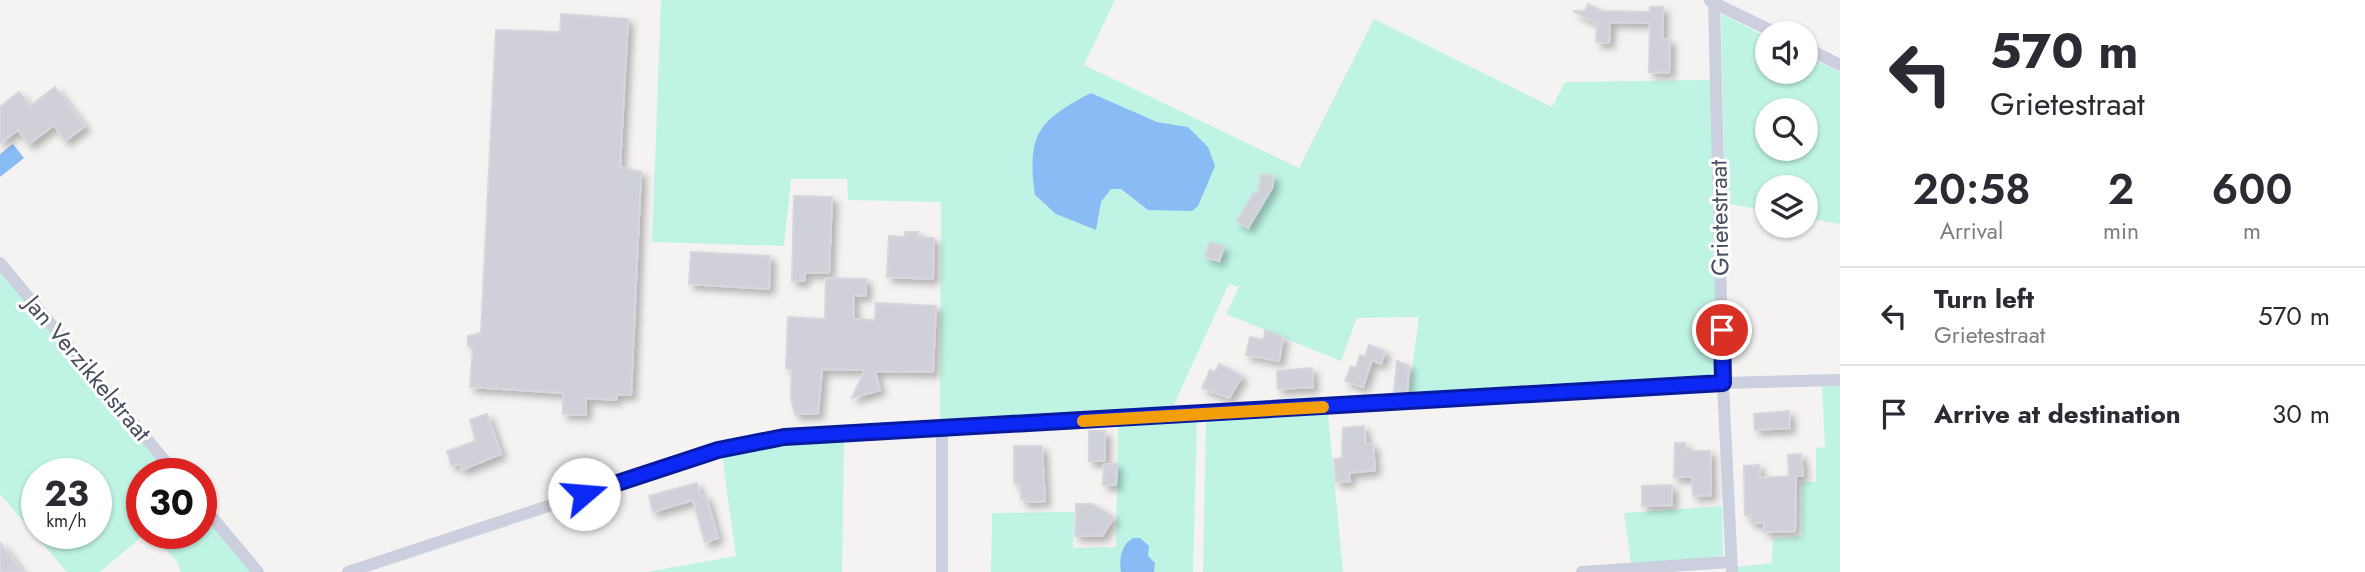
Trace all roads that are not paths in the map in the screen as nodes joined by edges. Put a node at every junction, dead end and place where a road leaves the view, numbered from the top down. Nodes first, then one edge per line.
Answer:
1 (1712, 1) edge
2 (1755, 22) edge
3 (1818, 54) edge
4 (1840, 65) edge
5 (0, 263) edge
6 (1840, 380) edge
7 (1723, 383) junction
8 (942, 429) junction
9 (163, 458) edge
10 (217, 523) edge
11 (1731, 567) edge
12 (258, 572) edge
13 (348, 572) edge
14 (942, 572) edge
15 (1582, 572) edge

1 - 2 street
1 - 7 street, Grietestraat
3 - 4 street
5 - 9 street, Jan Verzikkelstraat
6 - 7 street
7 - 8 street
7 - 11 street, Grietestraat
8 - 13 street
8 - 14 street
10 - 12 street
11 - 15 street, Grietestraat

